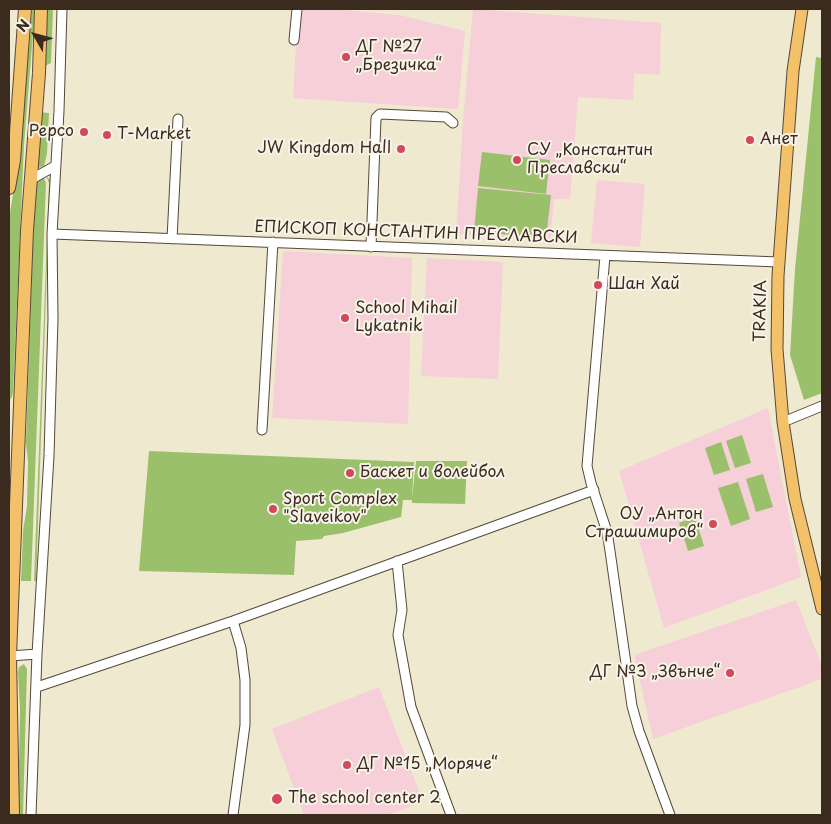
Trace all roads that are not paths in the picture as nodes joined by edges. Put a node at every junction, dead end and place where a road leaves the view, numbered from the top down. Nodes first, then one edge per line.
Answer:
1 (25, 9) edge
2 (41, 9) edge
3 (62, 9) edge
4 (297, 9) edge
5 (802, 9) edge
6 (294, 40) dead end
7 (178, 119) dead end
8 (453, 123) dead end
9 (55, 166) junction
10 (10, 173) edge
11 (30, 180) junction
12 (9, 188) edge
13 (52, 234) junction
14 (172, 239) junction
15 (273, 242) junction
16 (371, 246) junction
17 (605, 256) junction
18 (779, 262) junction
19 (21, 397) junction
20 (9, 404) edge
21 (822, 406) edge
22 (783, 422) junction
23 (9, 425) edge
24 (262, 430) dead end
25 (19, 438) junction
26 (594, 490) junction
27 (397, 561) junction
28 (822, 609) edge
29 (233, 621) junction
30 (38, 654) junction
31 (10, 656) junction
32 (37, 687) junction
33 (12, 815) edge
34 (31, 815) edge
35 (233, 815) edge
36 (451, 815) edge
37 (670, 815) edge

1 - 10 highway
2 - 11 highway
3 - 9 street
4 - 6 street
5 - 18 main road, TRAKIA
7 - 14 street
8 - 16 street
9 - 11 street
9 - 13 street
10 - 12 highway
11 - 19 highway
13 - 14 street, ЕПИСКОП КОНСТАНТИН ПРЕСЛАВСКИ
13 - 30 street
14 - 15 street, ЕПИСКОП КОНСТАНТИН ПРЕСЛАВСКИ
15 - 16 street, ЕПИСКОП КОНСТАНТИН ПРЕСЛАВСКИ
15 - 24 street
16 - 17 street, ЕПИСКОП КОНСТАНТИН ПРЕСЛАВСКИ
17 - 18 street, ЕПИСКОП КОНСТАНТИН ПРЕСЛАВСКИ
17 - 26 street
18 - 22 main road, TRAKIA
19 - 20 highway
19 - 25 highway
21 - 22 street
22 - 28 main road, TRAKIA
23 - 25 highway
25 - 31 highway
26 - 27 street
26 - 37 street
27 - 29 street
27 - 36 street
29 - 32 street
29 - 35 street
30 - 31 street
30 - 32 street
31 - 33 highway
32 - 34 street

